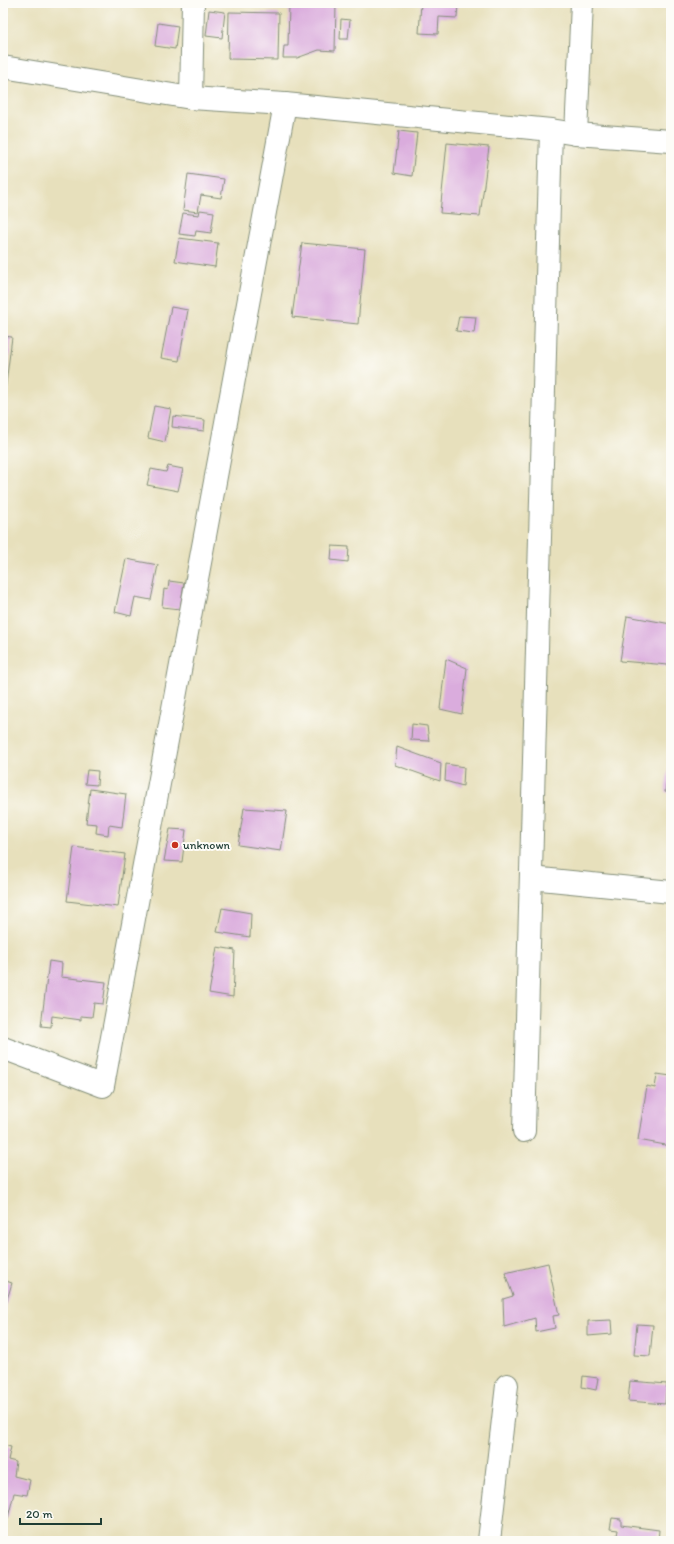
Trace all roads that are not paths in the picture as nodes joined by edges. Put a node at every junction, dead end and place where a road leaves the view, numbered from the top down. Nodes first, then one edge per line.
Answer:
1 (193, 3) edge
2 (582, 3) edge
3 (3, 67) edge
4 (191, 98) junction
5 (285, 104) junction
6 (551, 130) junction
7 (576, 134) junction
8 (671, 141) edge
9 (531, 878) junction
10 (671, 892) edge
11 (3, 1048) edge
12 (524, 1131) dead end
13 (506, 1385) dead end
14 (489, 1541) edge

1 - 4 street
2 - 7 street
3 - 4 street
4 - 5 street
5 - 6 street
5 - 11 street
6 - 7 street
6 - 9 street
7 - 8 street
9 - 10 street
9 - 12 street
13 - 14 street

